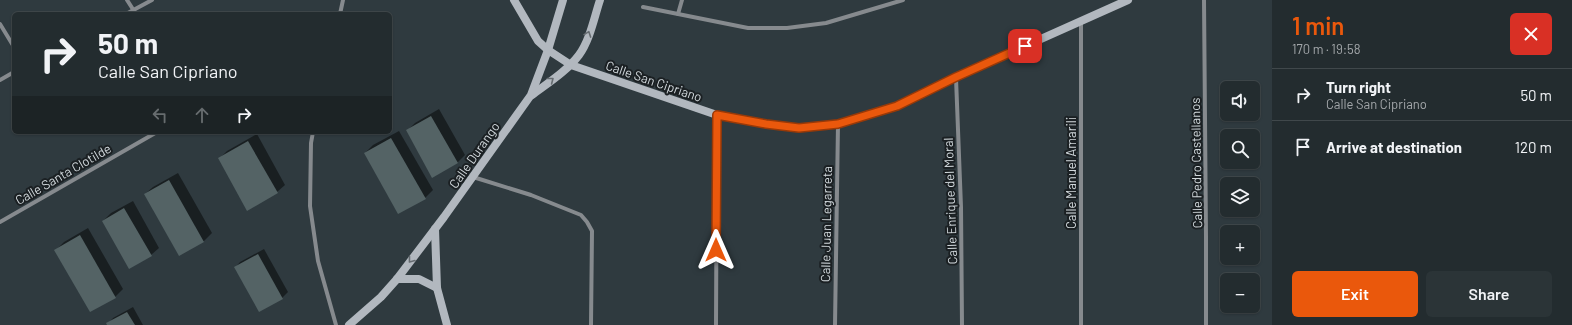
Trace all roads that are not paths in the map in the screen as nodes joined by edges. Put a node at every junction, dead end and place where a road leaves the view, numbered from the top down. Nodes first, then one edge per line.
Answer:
1 (127, 0) edge
2 (152, 0) edge
3 (343, 0) edge
4 (514, 0) edge
5 (563, 0) edge
6 (600, 0) edge
7 (682, 0) edge
8 (903, 0) edge
9 (1128, 0) edge
10 (1204, 0) edge
11 (643, 7) dead end
12 (135, 12) edge
13 (340, 12) edge
14 (678, 14) junction
15 (1081, 21) junction
16 (0, 24) edge
17 (12, 44) edge
18 (548, 50) junction
19 (571, 65) junction
20 (12, 73) edge
21 (956, 77) junction
22 (0, 80) edge
23 (531, 95) junction
24 (717, 115) junction
25 (838, 124) junction
26 (154, 134) edge
27 (313, 134) edge
28 (473, 177) junction
29 (0, 222) edge
30 (436, 229) junction
31 (397, 278) junction
32 (437, 288) junction
33 (336, 325) edge
34 (349, 325) edge
35 (447, 325) edge
36 (591, 325) edge
37 (716, 325) edge
38 (835, 325) edge
39 (962, 325) edge
40 (1081, 325) edge
41 (1206, 325) edge

1 - 12 street
2 - 12 street
3 - 13 street
4 - 18 street, Calle San Cipriano
5 - 18 street, Calle Durango
19 -> 6 street, Calle Durango
7 - 14 street
8 - 14 street
9 - 15 street, Calle San Cipriano
10 - 41 street, Calle Pedro Castellanos
11 - 14 street
15 - 21 street, Calle San Cipriano
15 - 40 street, Calle Manuel Amarili
16 - 17 street
18 - 19 street, Calle San Cipriano
18 - 23 street, Calle Durango
23 -> 19 street, Calle Durango
19 - 24 street, Calle San Cipriano
20 - 22 street
21 - 25 street, Calle San Cipriano
21 - 39 street, Calle Enrique del Moral
23 - 28 street, Calle Durango
24 - 25 street, Calle San Cipriano
24 - 37 street
25 - 38 street, Calle Juan Legarreta
26 - 29 street, Calle Santa Clotilde
27 - 33 street
28 - 30 street, Calle Durango
28 - 36 street
30 -> 31 street, Calle Durango
30 - 32 street
31 - 32 street
31 - 34 street, Calle Durango
32 - 35 street

